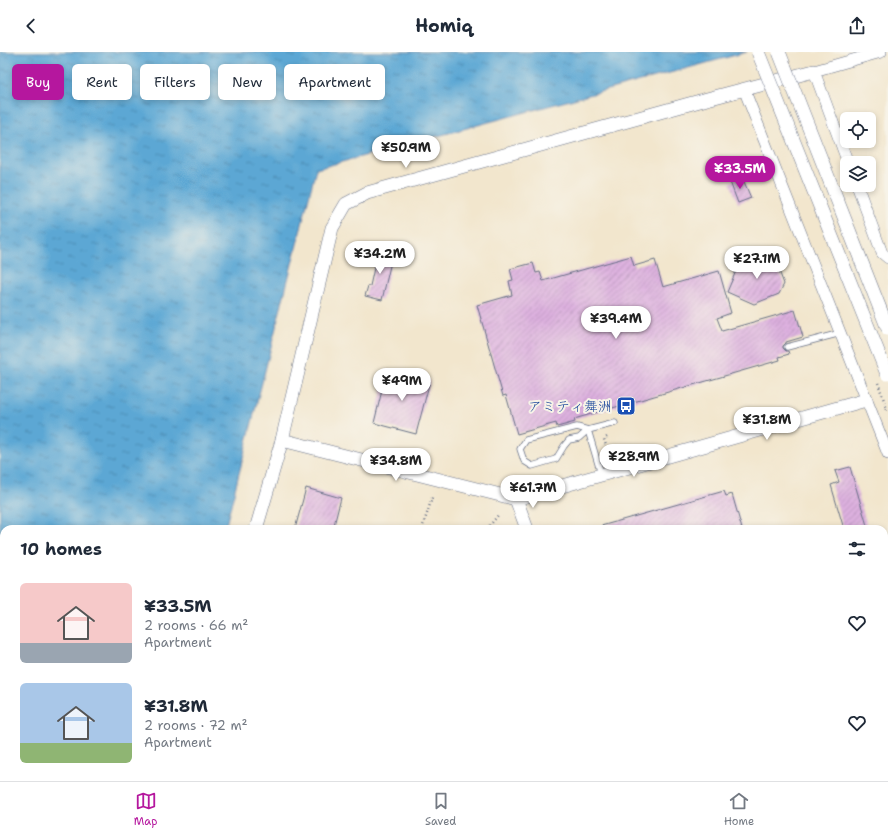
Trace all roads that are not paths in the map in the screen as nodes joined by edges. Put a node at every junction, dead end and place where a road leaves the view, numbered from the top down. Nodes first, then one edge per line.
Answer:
1 (758, 52) edge
2 (779, 52) edge
3 (881, 52) edge
4 (814, 71) junction
5 (744, 89) junction
6 (845, 156) edge
7 (860, 192) edge
8 (888, 258) edge
9 (888, 329) edge
10 (841, 333) junction
11 (787, 347) dead end
12 (887, 376) edge
13 (866, 400) junction
14 (615, 423) dead end
15 (588, 430) junction
16 (282, 440) junction
17 (888, 454) edge
18 (601, 474) junction
19 (516, 499) junction
20 (257, 525) edge
21 (526, 525) edge

1 - 12 street, bridge
2 - 9 street, bridge
3 - 4 street
4 - 5 street
4 - 6 street
5 - 10 street
5 - 16 street
7 - 8 street
10 - 11 lane
10 - 13 street
13 - 17 street
13 - 18 street
14 - 15 lane
15 - 15 lane
15 - 18 lane
16 - 19 street
16 - 20 street
18 - 19 street
19 - 21 street

